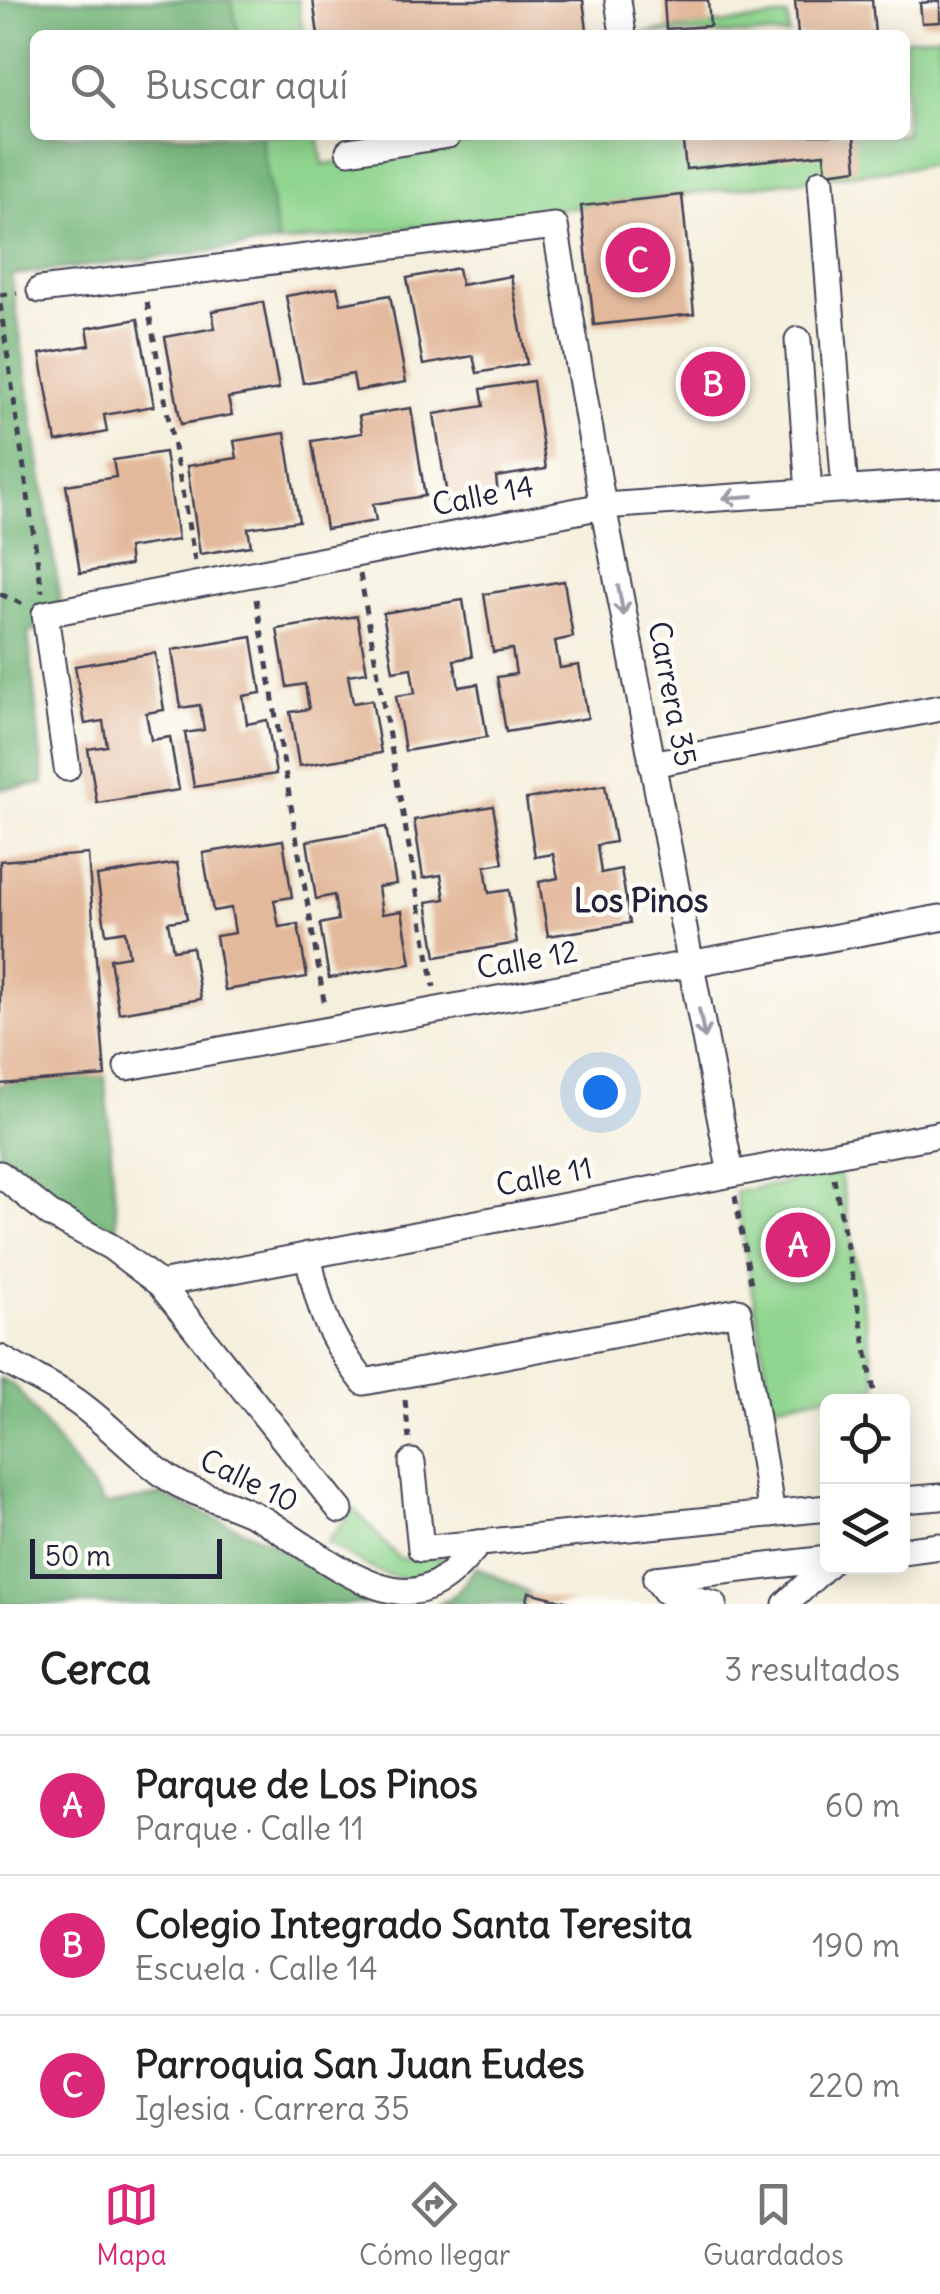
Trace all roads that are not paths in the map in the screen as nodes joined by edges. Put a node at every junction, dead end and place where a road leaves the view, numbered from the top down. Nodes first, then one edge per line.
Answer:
1 (618, 0) edge
2 (622, 30) edge
3 (415, 140) edge
4 (349, 150) dead end
5 (821, 182) dead end
6 (40, 290) dead end
7 (798, 340) dead end
8 (940, 483) edge
9 (846, 490) junction
10 (809, 492) junction
11 (603, 506) junction
12 (940, 708) edge
13 (652, 764) junction
14 (67, 768) dead end
15 (940, 918) edge
16 (690, 964) junction
17 (127, 1067) dead end
18 (938, 1142) edge
19 (0, 1174) edge
20 (731, 1174) junction
21 (308, 1255) junction
22 (160, 1284) junction
23 (0, 1358) edge
24 (412, 1462) road end
25 (940, 1497) edge
26 (910, 1499) edge
27 (820, 1509) edge
28 (340, 1510) dead end
29 (772, 1514) junction
30 (479, 1543) junction
31 (940, 1546) edge
32 (910, 1550) edge
33 (820, 1563) edge
34 (820, 1570) edge
35 (714, 1604) edge
36 (786, 1604) edge

1 - 2 street
3 - 4 street
5 - 9 street
6 - 11 street, Carrera 35
7 - 10 street
8 - 9 street, Calle 14
9 - 10 street, Calle 14
10 -> 11 street, Calle 14
11 -> 13 street, Carrera 35
11 - 14 street, Calle 14
12 - 13 street
13 - 16 street, Carrera 35
15 - 16 street, Calle 12
16 - 17 street, Calle 12
16 -> 20 street, Carrera 35
18 - 20 street, Calle 11
19 - 22 street
20 - 21 street, Calle 11
21 - 22 street, Calle 11
21 - 29 street
22 - 28 street
23 - 30 street, Calle 10
24 - 30 street
25 - 26 street
27 - 29 street
29 - 30 street
31 - 32 street
33 - 35 street
34 - 36 street

